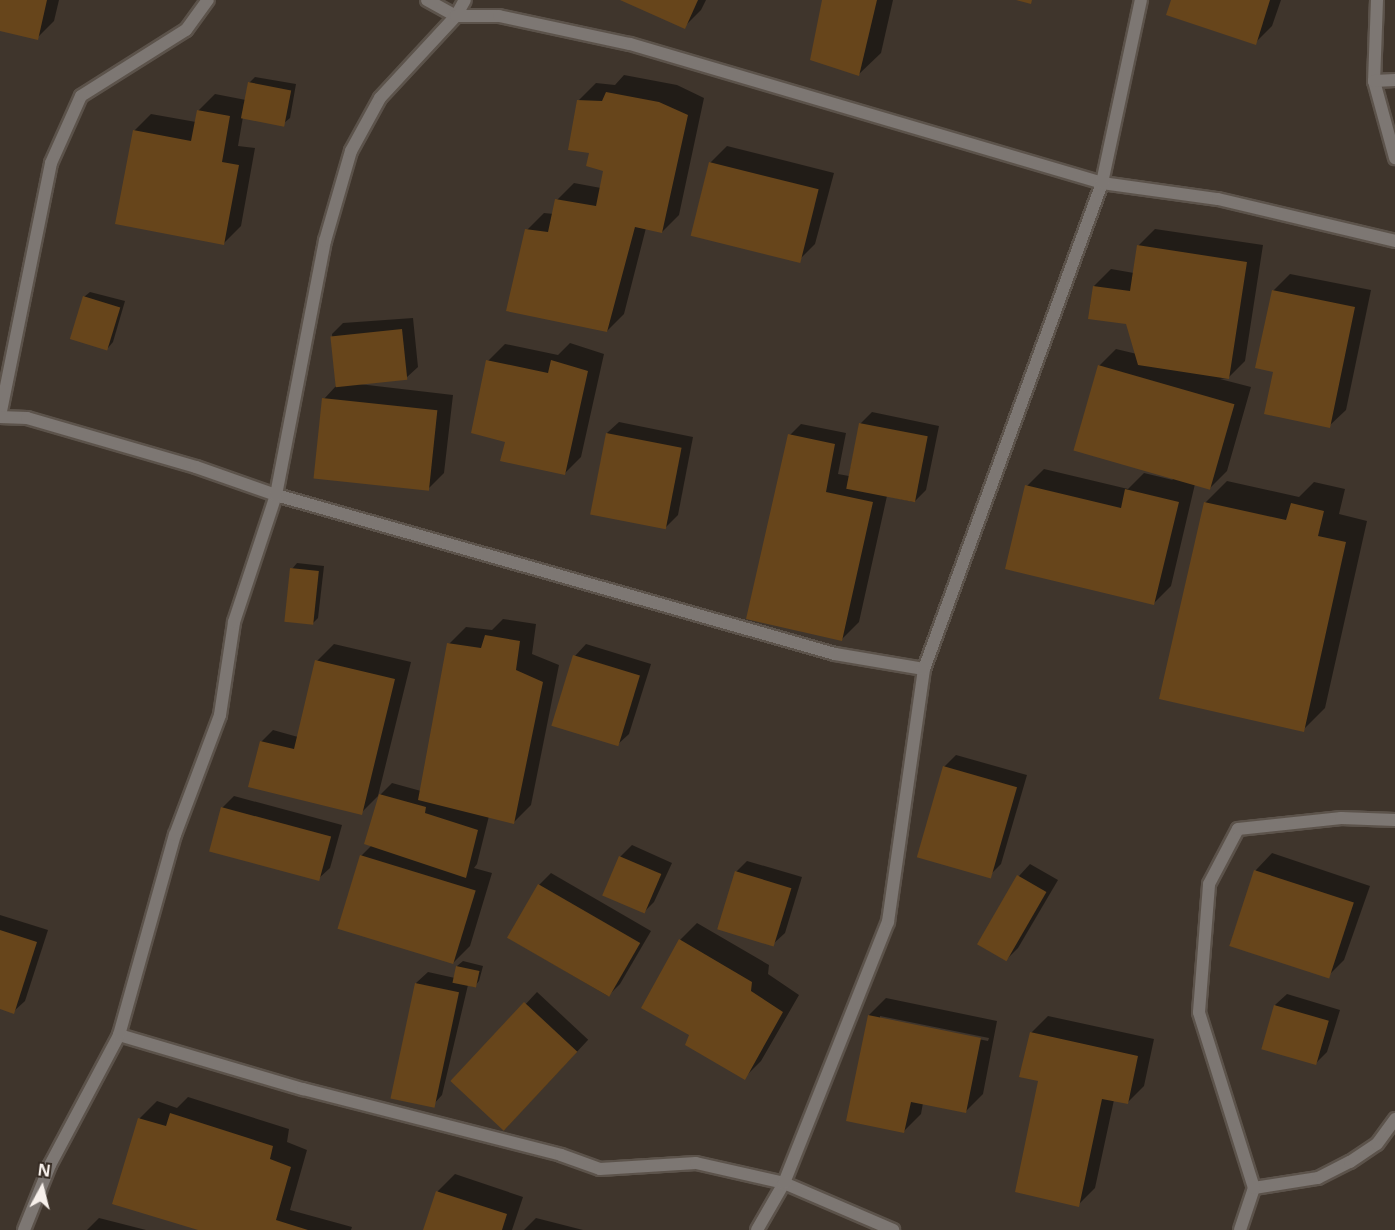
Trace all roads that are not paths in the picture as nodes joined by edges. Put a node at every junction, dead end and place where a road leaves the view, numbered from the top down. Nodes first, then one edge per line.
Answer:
1 (208, 0) edge
2 (427, 0) edge
3 (465, 0) edge
4 (1141, 0) edge
5 (1377, 0) edge
6 (456, 16) junction
7 (1395, 80) edge
8 (1374, 81) junction
9 (1395, 158) edge
10 (1102, 183) junction
11 (1395, 241) edge
12 (0, 416) edge
13 (276, 495) junction
14 (924, 669) junction
15 (1395, 820) edge
16 (119, 1035) junction
17 (1395, 1119) edge
18 (784, 1183) junction
19 (1254, 1188) junction
20 (24, 1230) edge
21 (757, 1230) edge
22 (893, 1230) edge
23 (1240, 1230) edge

1 - 12 street
2 - 6 street
3 - 6 street
4 - 10 street
5 - 8 street
6 - 10 street
6 - 13 street
7 - 8 street
8 - 9 street
10 - 11 street
10 - 14 street
12 - 13 street
13 - 14 street
13 - 16 street
14 - 18 street
15 - 19 street
16 - 18 street
16 - 20 street
17 - 19 street
18 - 21 street
18 - 22 street
19 - 23 street

